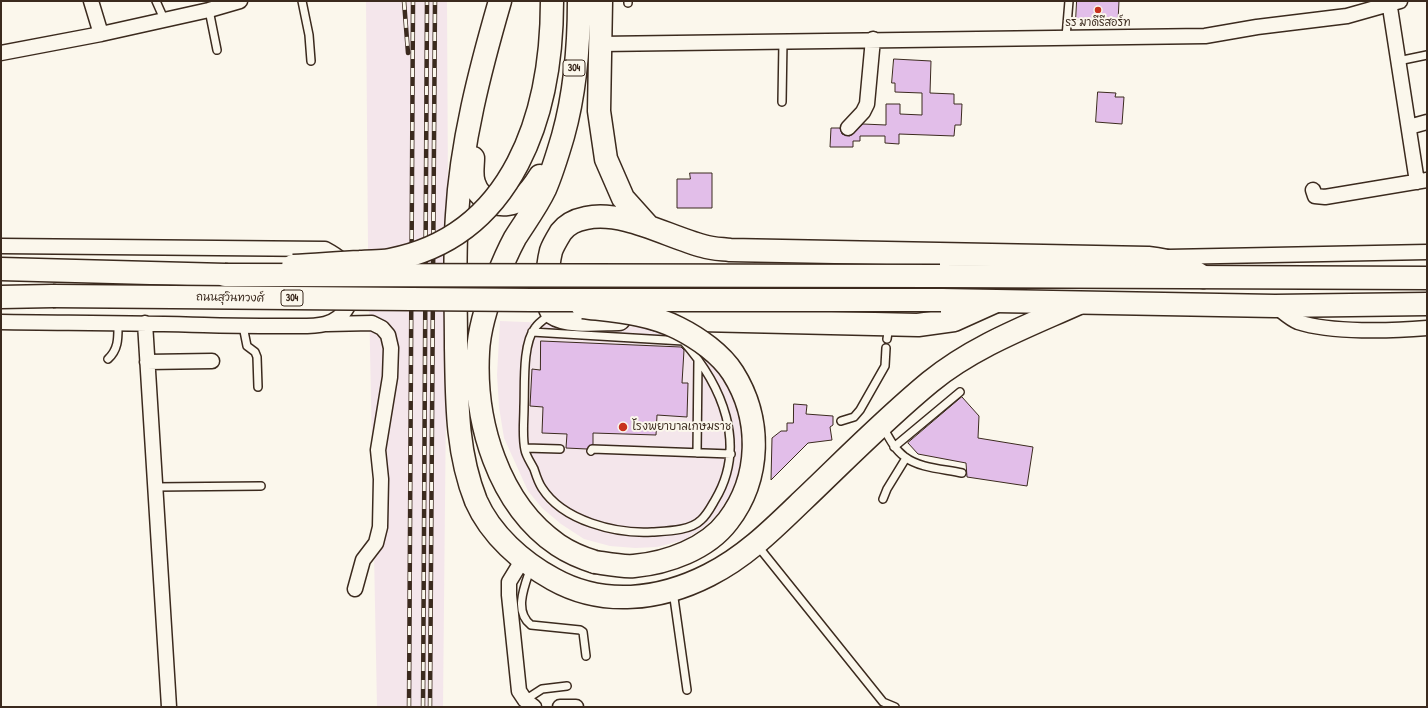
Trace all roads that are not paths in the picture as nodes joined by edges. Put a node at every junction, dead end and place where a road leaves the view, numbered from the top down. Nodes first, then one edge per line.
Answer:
1 (91, 1) edge
2 (156, 1) edge
3 (240, 1) edge
4 (302, 1) edge
5 (500, 1) edge
6 (552, 1) edge
7 (579, 1) edge
8 (601, 1) edge
9 (1069, 1) edge
10 (1393, 2) edge
11 (209, 10) junction
12 (164, 20) junction
13 (101, 34) junction
14 (1066, 37) junction
15 (873, 39) junction
16 (783, 41) junction
17 (600, 44) junction
18 (217, 50) dead end
19 (1, 53) edge
20 (1427, 55) edge
21 (311, 61) dead end
22 (1398, 61) junction
23 (482, 65) junction
24 (782, 102) dead end
25 (1427, 122) edge
26 (1408, 127) junction
27 (848, 128) dead end
28 (563, 135) junction
29 (1422, 181) edge
30 (1313, 190) dead end
31 (649, 227) junction
32 (1, 246) edge
33 (1427, 252) edge
34 (1148, 258) junction
35 (1, 269) edge
36 (225, 275) junction
37 (1203, 277) junction
38 (1427, 278) edge
39 (1, 297) edge
40 (531, 300) junction
41 (994, 302) junction
42 (1079, 303) junction
43 (1427, 304) edge
44 (1275, 306) junction
45 (552, 312) junction
46 (1, 322) edge
47 (118, 323) junction
48 (145, 323) junction
49 (326, 324) junction
50 (243, 326) junction
51 (1427, 328) edge
52 (532, 332) junction
53 (886, 348) dead end
54 (108, 359) dead end
55 (212, 360) dead end
56 (698, 360) junction
57 (147, 362) junction
58 (258, 387) dead end
59 (960, 392) dead end
60 (841, 420) dead end
61 (882, 425) junction
62 (894, 447) junction
63 (524, 448) junction
64 (560, 449) dead end
65 (591, 450) dead end
66 (697, 453) junction
67 (731, 454) junction
68 (906, 458) junction
69 (962, 473) dead end
70 (261, 486) dead end
71 (155, 487) junction
72 (883, 499) dead end
73 (756, 544) junction
74 (527, 563) junction
75 (673, 588) junction
76 (355, 589) dead end
77 (586, 656) dead end
78 (567, 686) dead end
79 (687, 690) dead end
80 (530, 703) edge
81 (169, 707) edge
82 (560, 707) edge
83 (576, 707) edge
84 (895, 707) edge

1 - 13 street
2 - 12 lane
3 - 11 street
4 - 21 lane
5 - 23 main road
6 - 36 main road, bridge
7 - 28 main road, 304
8 - 17 main road
9 - 14 lane
10 - 14 street
10 - 22 street
11 - 12 street
11 - 18 lane
12 - 13 street
13 - 19 street
14 - 15 street
15 - 16 street
15 - 27 street
16 - 17 street
16 - 24 lane
17 - 31 main road
20 - 22 lane
22 - 26 street
23 - 28 main road
23 - 74 main road
25 - 26 street
26 - 29 street
28 - 40 main road, bridge
29 - 30 street
31 - 34 main road
31 - 45 main road
32 - 49 street
33 - 34 street
34 - 37 main road
35 - 36 main road, ถนนสุวินทวงศ์
36 - 37 main road, bridge
37 - 38 main road
39 - 40 main road, ถนนสุวินทวงศ์ / 304, bridge
40 - 41 main road, bridge
41 - 42 main road
41 - 45 main road
42 - 44 main road
42 - 61 main road
43 - 44 main road
44 - 51 street
45 - 52 lane
46 - 47 street
47 - 48 street
47 - 54 lane
48 - 50 street
48 - 57 street
49 - 50 street
49 - 76 street
50 - 58 lane
52 - 56 lane
52 - 63 lane
53 - 60 lane
55 - 57 street
56 - 66 lane
56 - 67 lane
57 - 71 street
59 - 62 lane
61 - 62 lane
61 - 73 main road
62 - 68 lane
63 - 64 lane
63 - 67 lane
65 - 66 lane
66 - 67 lane
68 - 69 lane
68 - 72 lane
70 - 71 lane
71 - 81 street
73 - 75 main road
73 - 84 lane
74 - 75 main road
74 - 77 lane
74 - 80 street
75 - 79 lane
78 - 80 lane
82 - 83 street

